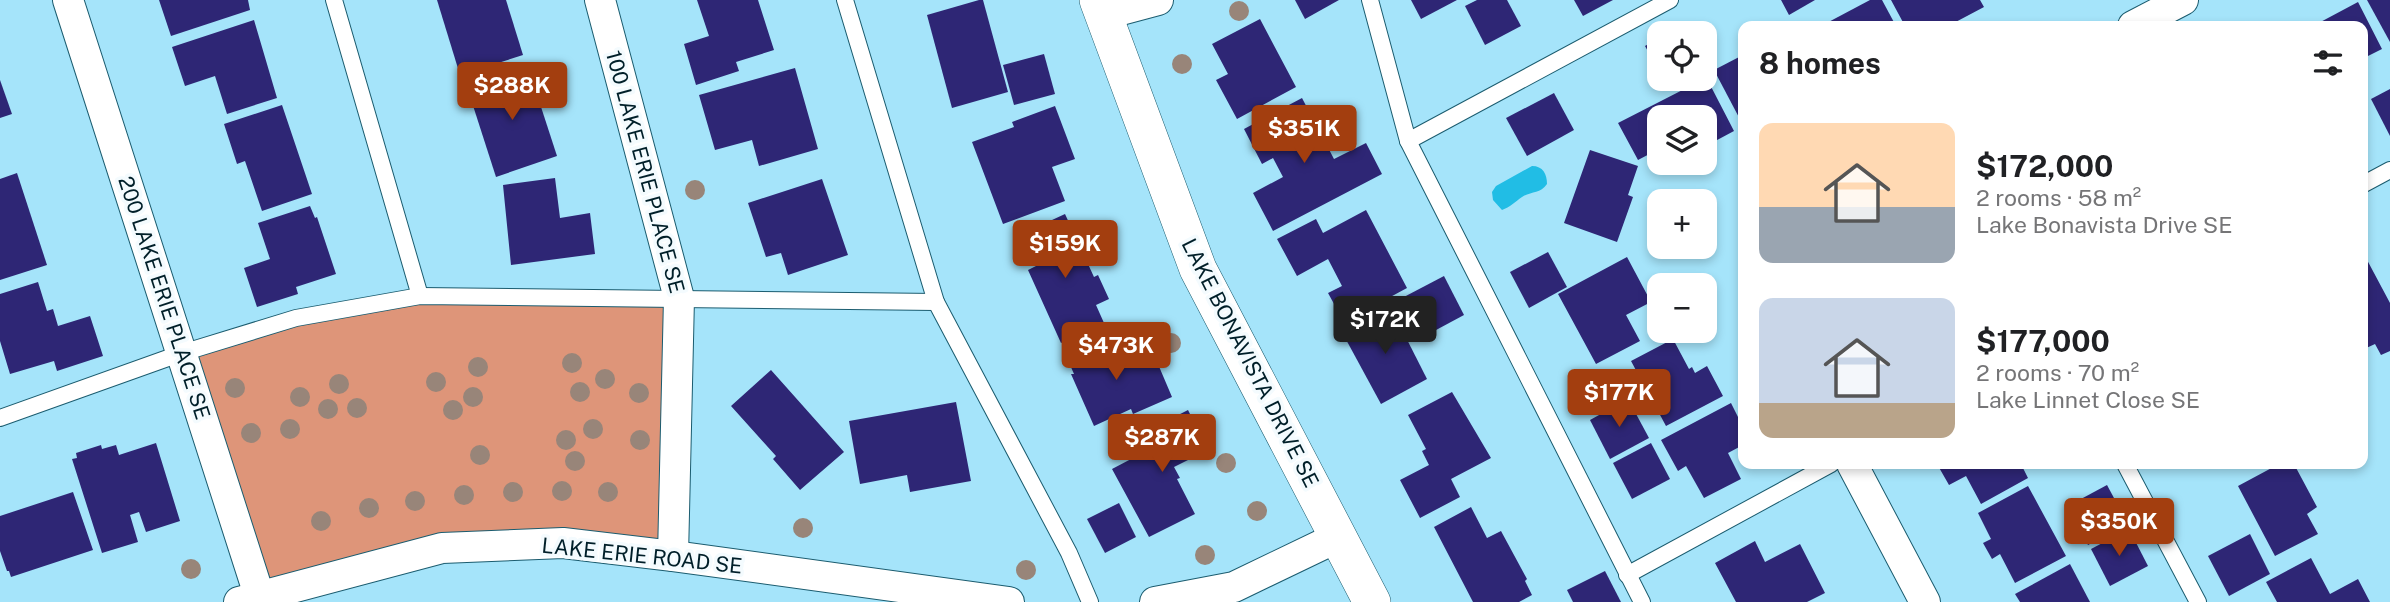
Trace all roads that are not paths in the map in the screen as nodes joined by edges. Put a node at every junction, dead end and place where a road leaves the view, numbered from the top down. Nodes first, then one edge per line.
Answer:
1 (68, 0) edge
2 (334, 0) edge
3 (600, 0) edge
4 (845, 0) edge
5 (1158, 0) edge
6 (1370, 0) edge
7 (1670, 0) edge
8 (2183, 0) edge
9 (1100, 7) edge
10 (2143, 21) edge
11 (1408, 141) junction
12 (2390, 170) edge
13 (2368, 182) edge
14 (420, 296) junction
15 (679, 299) junction
16 (936, 302) junction
17 (182, 353) junction
18 (0, 418) edge
19 (1822, 469) edge
20 (1855, 469) edge
21 (2129, 469) edge
22 (1338, 537) junction
23 (673, 556) junction
24 (1627, 575) junction
25 (249, 599) edge
26 (1009, 602) edge
27 (1090, 602) edge
28 (1156, 602) edge
29 (1372, 602) edge
30 (1642, 602) edge
31 (1925, 602) edge
32 (2198, 602) edge

1 - 17 street, 200 LAKE ERIE PLACE SE
2 - 14 lane
3 - 15 street, 100 LAKE ERIE PLACE SE
4 - 16 lane
5 - 9 street
6 - 11 lane
7 - 11 lane
8 - 10 street
9 - 22 street, LAKE BONAVISTA DRIVE SE
11 - 24 lane
12 - 13 lane
14 - 15 lane
14 - 17 lane
15 - 16 lane
15 - 23 street, 100 LAKE ERIE PLACE SE
16 - 27 lane
17 - 18 lane
17 - 25 street, 200 LAKE ERIE PLACE SE
19 - 24 lane
20 - 31 street
21 - 32 lane
22 - 28 street
22 - 29 street, LAKE BONAVISTA DRIVE SE
23 - 25 street, LAKE ERIE ROAD SE
23 - 26 street, LAKE ERIE ROAD SE
24 - 30 lane

